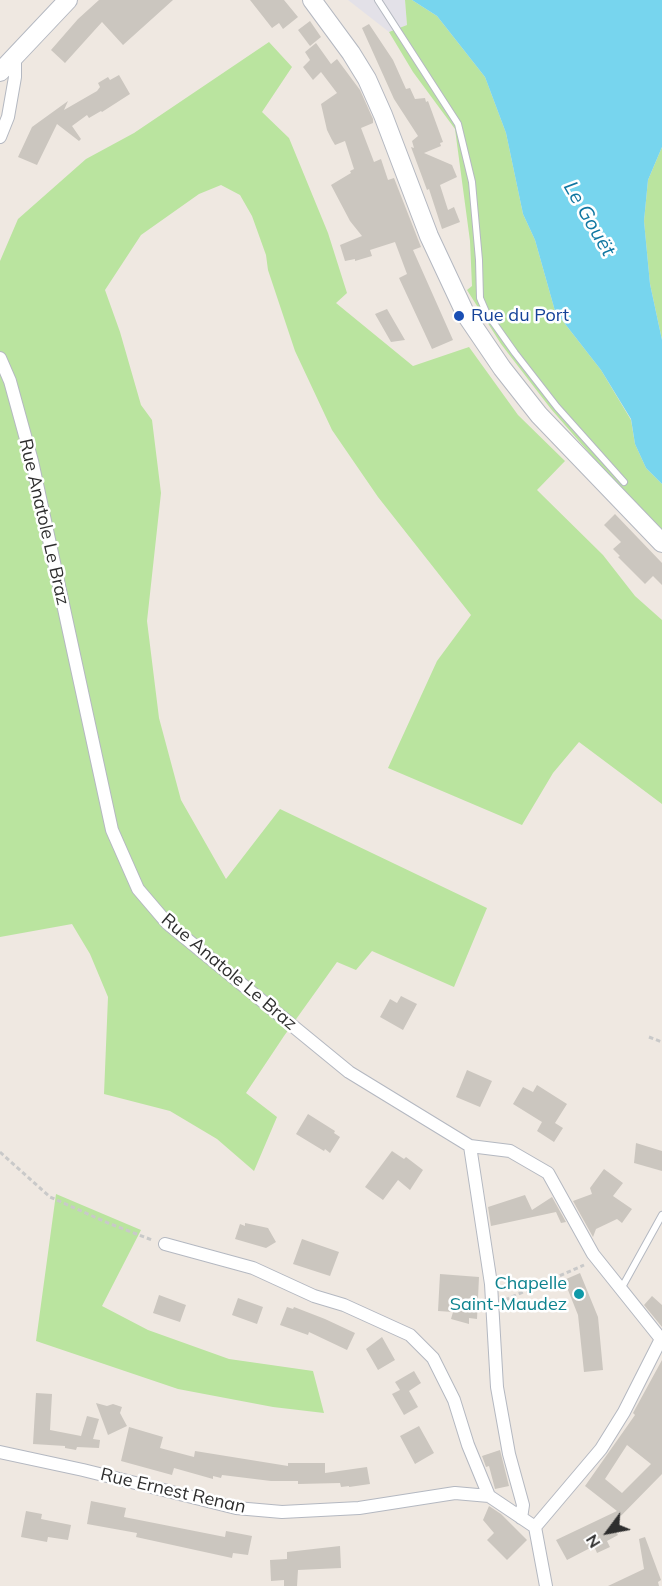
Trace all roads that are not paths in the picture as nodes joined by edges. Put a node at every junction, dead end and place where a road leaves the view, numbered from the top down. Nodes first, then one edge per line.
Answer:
1 (68, 0) edge
2 (312, 0) edge
3 (378, 0) edge
4 (15, 56) junction
5 (0, 72) edge
6 (0, 137) edge
7 (0, 358) edge
8 (624, 482) dead end
9 (662, 543) edge
10 (470, 1146) junction
11 (662, 1215) edge
12 (165, 1244) road end
13 (621, 1289) junction
14 (662, 1340) edge
15 (0, 1452) edge
16 (489, 1496) junction
17 (520, 1518) junction
18 (535, 1527) junction
19 (546, 1586) edge

1 - 4 street
2 - 9 street
3 - 8 lane
4 - 5 street
4 - 6 street
7 - 10 street, Rue Anatole Le Braz
10 - 13 street
10 - 17 street
11 - 13 lane
12 - 16 street
13 - 14 street
14 - 18 street
15 - 16 street, Rue Ernest Renan
16 - 17 street
17 - 18 street
18 - 19 street

